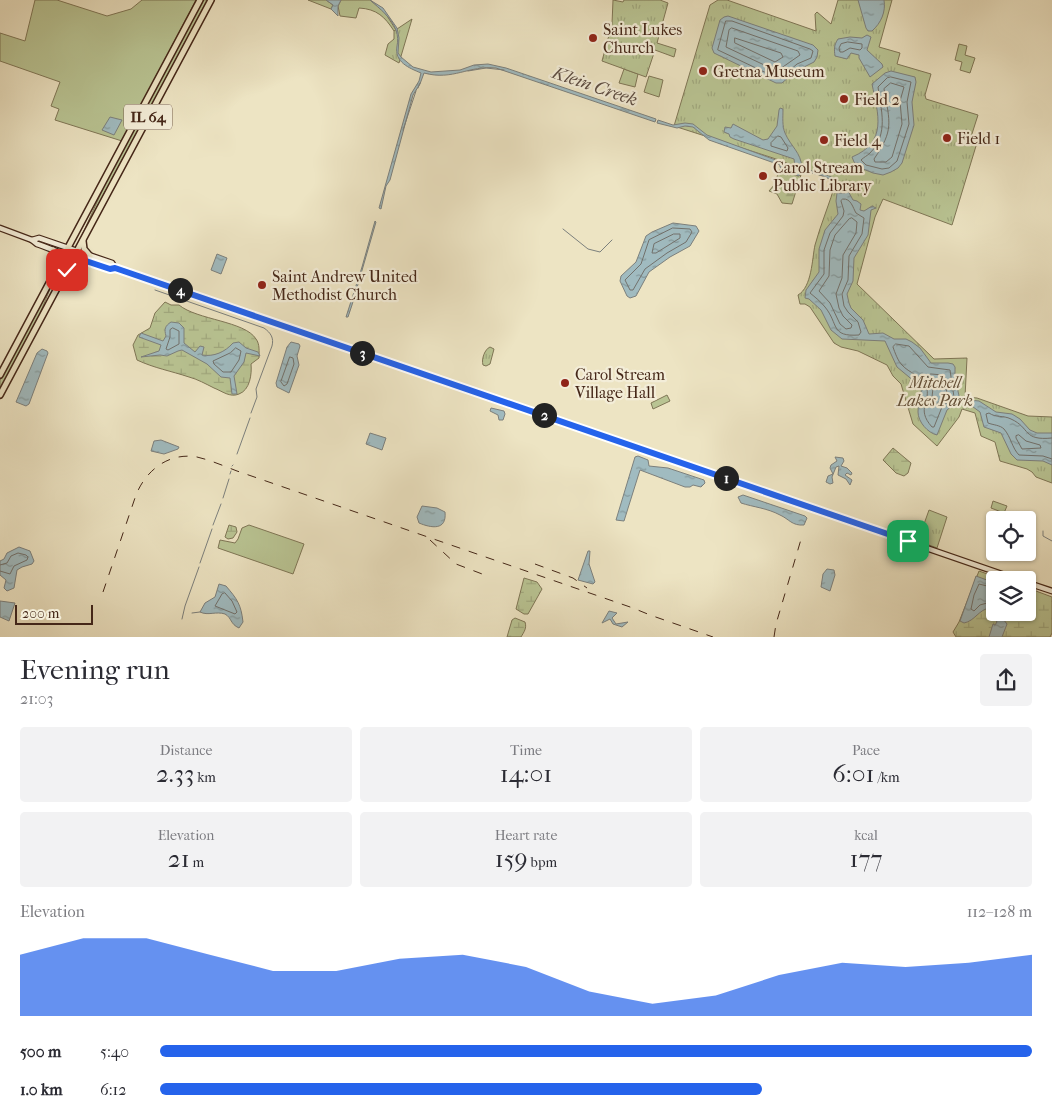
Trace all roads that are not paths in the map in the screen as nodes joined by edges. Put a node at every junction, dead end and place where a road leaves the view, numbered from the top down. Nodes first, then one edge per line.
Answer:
1 (200, 0) edge
2 (211, 0) edge
3 (0, 228) edge
4 (32, 240) junction
5 (83, 240) junction
6 (53, 250) junction
7 (66, 251) junction
8 (77, 251) junction
9 (90, 256) junction
10 (74, 257) junction
11 (59, 264) junction
12 (115, 268) junction
13 (0, 375) edge
14 (0, 395) edge
15 (993, 571) edge
16 (1036, 586) edge
17 (1052, 591) edge

1 - 7 main road, IL 64
2 - 5 main road, IL 64
3 - 4 street
4 - 6 street
4 - 7 street
5 - 8 main road, IL 64
5 - 9 main road
6 - 7 street
6 - 11 main road
7 - 8 street
7 - 10 street
7 - 11 main road, IL 64
8 - 9 street
8 - 10 main road, IL 64
9 - 12 street
10 - 12 street
10 - 14 main road, IL 64
11 - 13 main road, IL 64
12 - 15 street
16 - 17 street

